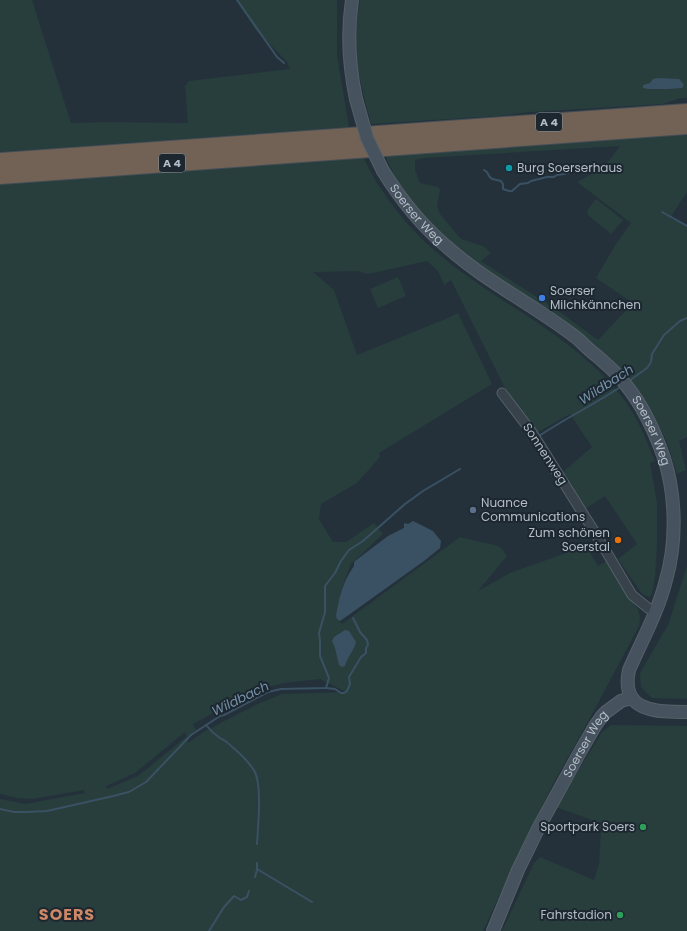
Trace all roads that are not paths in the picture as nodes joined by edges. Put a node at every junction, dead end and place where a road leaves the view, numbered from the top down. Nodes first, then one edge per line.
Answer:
1 (352, 0) edge
2 (687, 112) edge
3 (687, 126) edge
4 (0, 161) edge
5 (0, 176) edge
6 (502, 393) dead end
7 (656, 611) junction
8 (632, 698) junction
9 (687, 712) edge
10 (493, 931) edge

1 - 7 main road, Soerser Weg, bridge
2 - 4 highway, A 4
3 - 5 highway, A 4
6 - 7 street, Sonnenweg
7 - 8 main road, Soerser Weg
8 - 9 main road
8 - 10 main road, Soerser Weg

